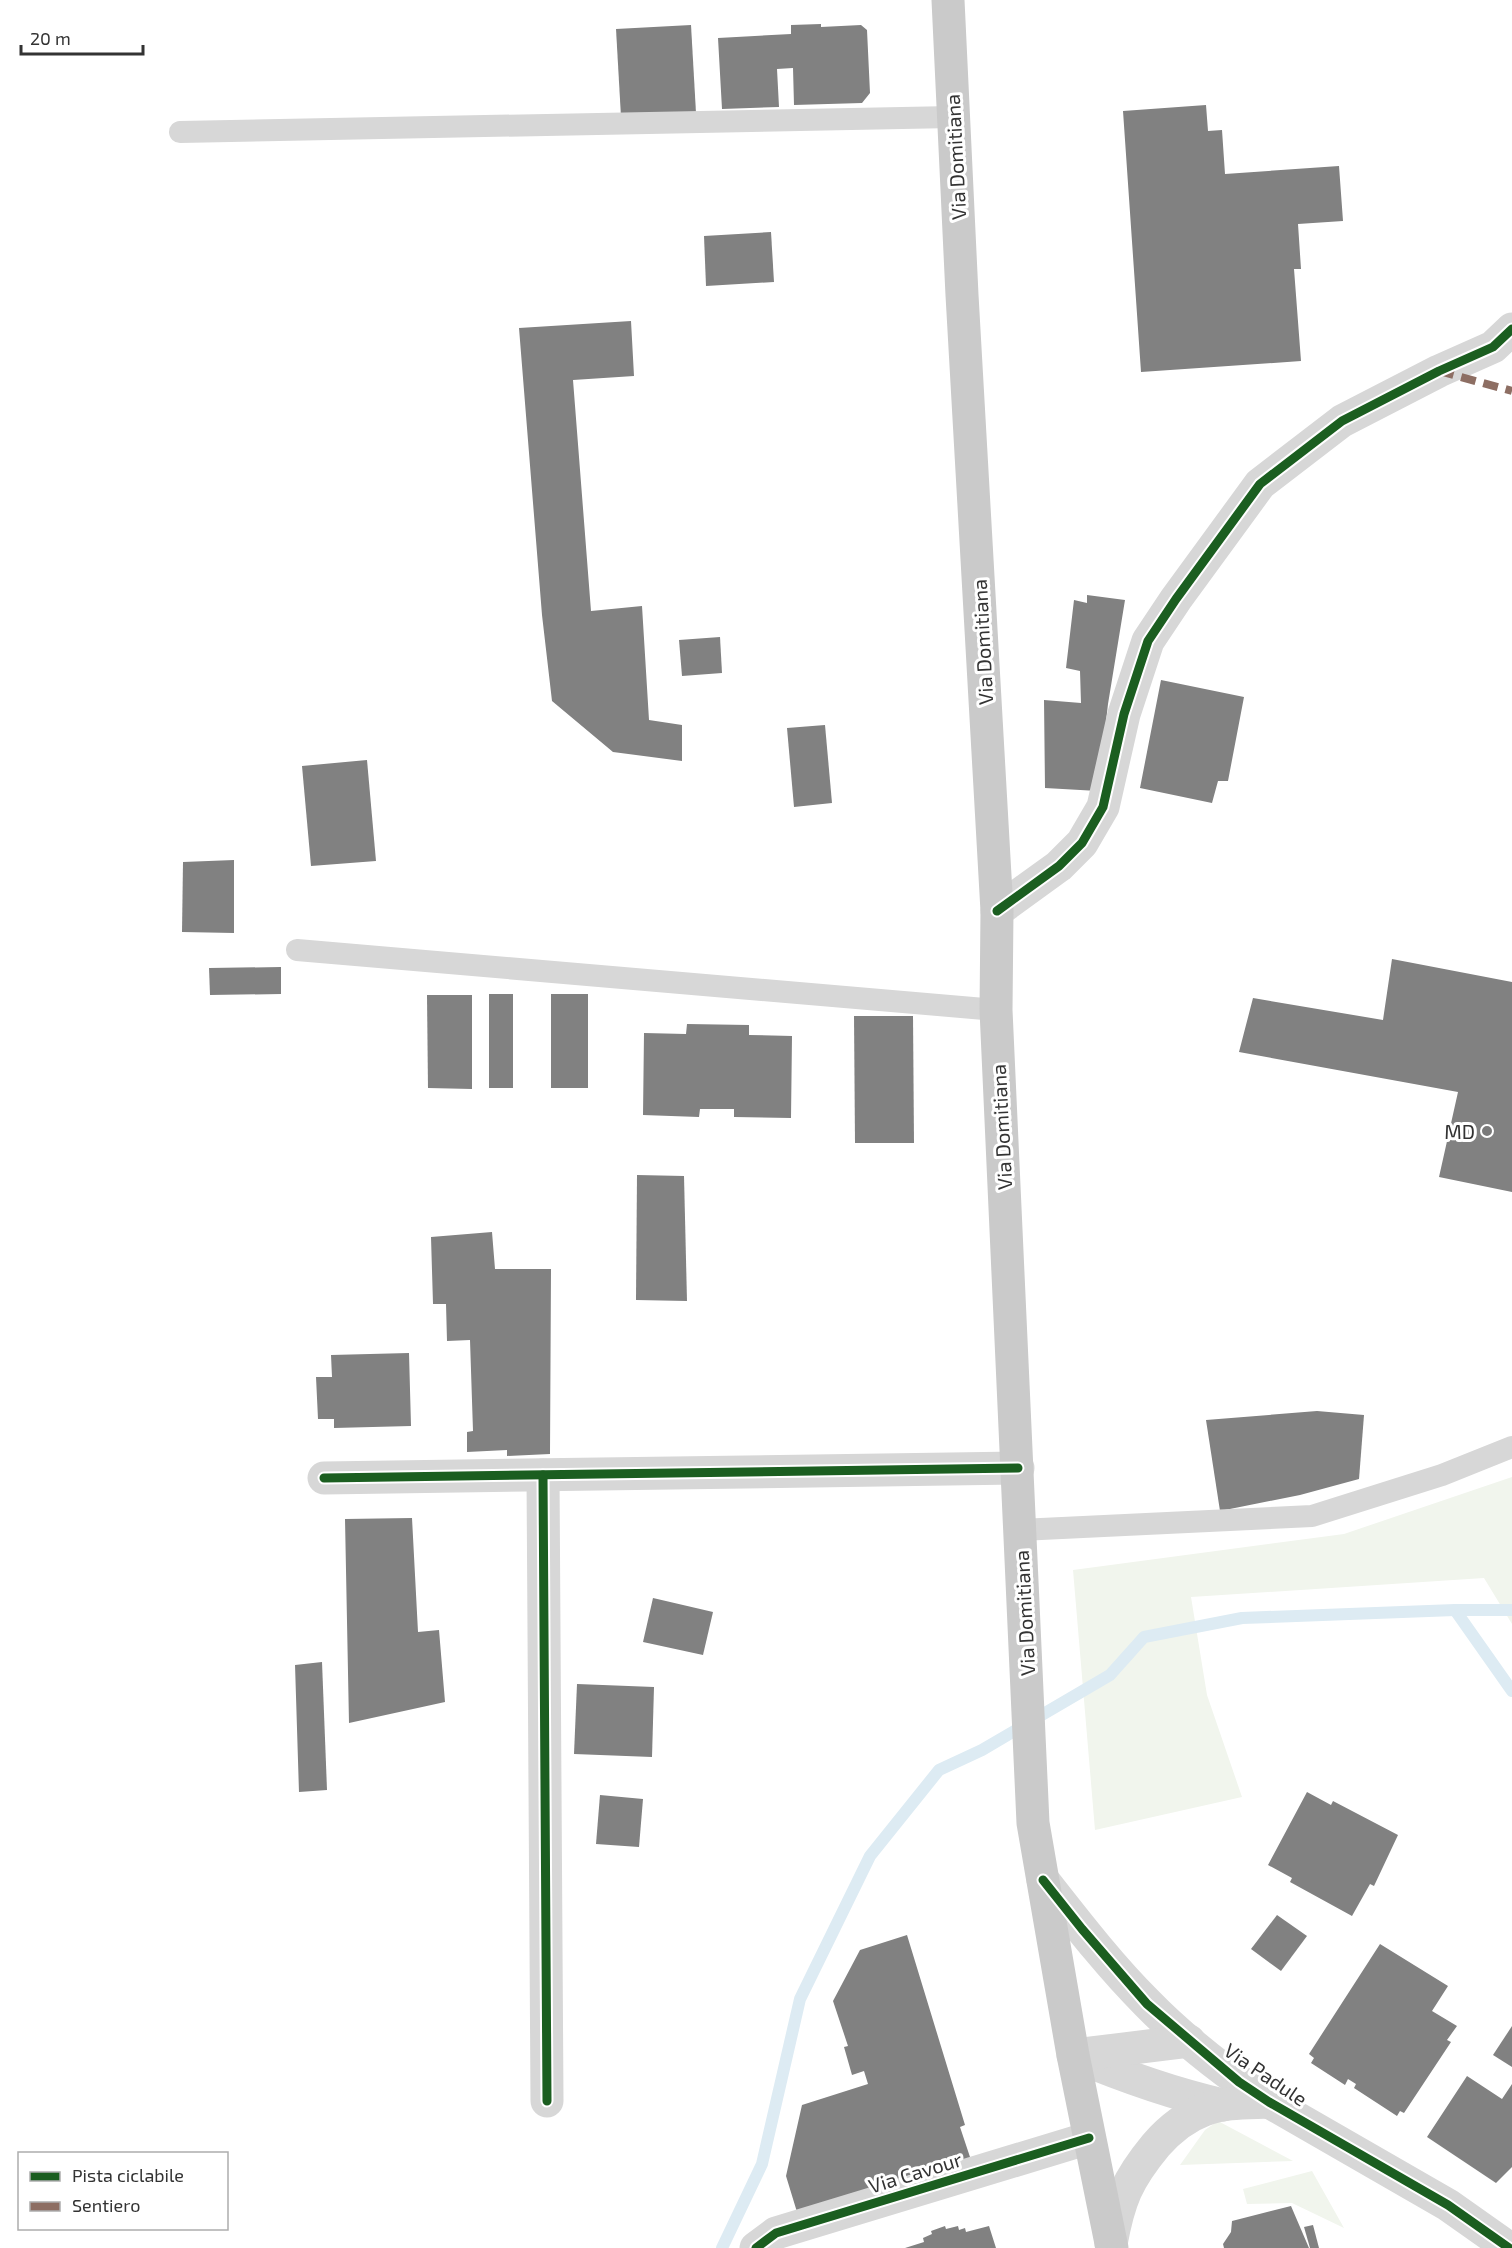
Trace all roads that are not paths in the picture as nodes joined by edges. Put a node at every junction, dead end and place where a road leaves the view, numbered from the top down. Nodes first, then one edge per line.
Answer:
1 (948, 0) edge
2 (953, 117) junction
3 (180, 132) dead end
4 (1512, 329) edge
5 (997, 912) junction
6 (297, 950) dead end
7 (996, 1010) junction
8 (1512, 1447) edge
9 (1018, 1468) junction
10 (543, 1475) junction
11 (324, 1478) dead end
12 (1020, 1530) junction
13 (1043, 1880) junction
14 (1190, 2041) junction
15 (1072, 2055) junction
16 (547, 2101) dead end
17 (1269, 2102) junction
18 (1223, 2105) junction
19 (1089, 2138) junction
20 (1110, 2247) edge
21 (756, 2248) edge
22 (1509, 2248) edge

1 - 2 main road, Via Domitiana
2 - 3 lane
2 - 5 main road, Via Domitiana
4 - 5 street
5 - 7 main road, Via Domitiana
6 - 7 lane
7 - 9 main road, Via Domitiana
8 - 12 lane
9 - 10 street
9 - 12 main road, Via Domitiana
10 - 11 street
10 - 16 street
12 - 13 main road, Via Domitiana
13 - 14 street, Via Padule
13 - 15 main road, Via Domitiana
14 - 15 street
14 - 17 street, Via Padule
15 - 18 street, Via Padule
15 - 19 main road, Via Domitiana
17 - 18 street, Via Padule
17 - 22 street, Via Padule
18 - 20 street, Via Padule
19 - 20 main road, Via Domitiana
19 - 21 street, Via Cavour

